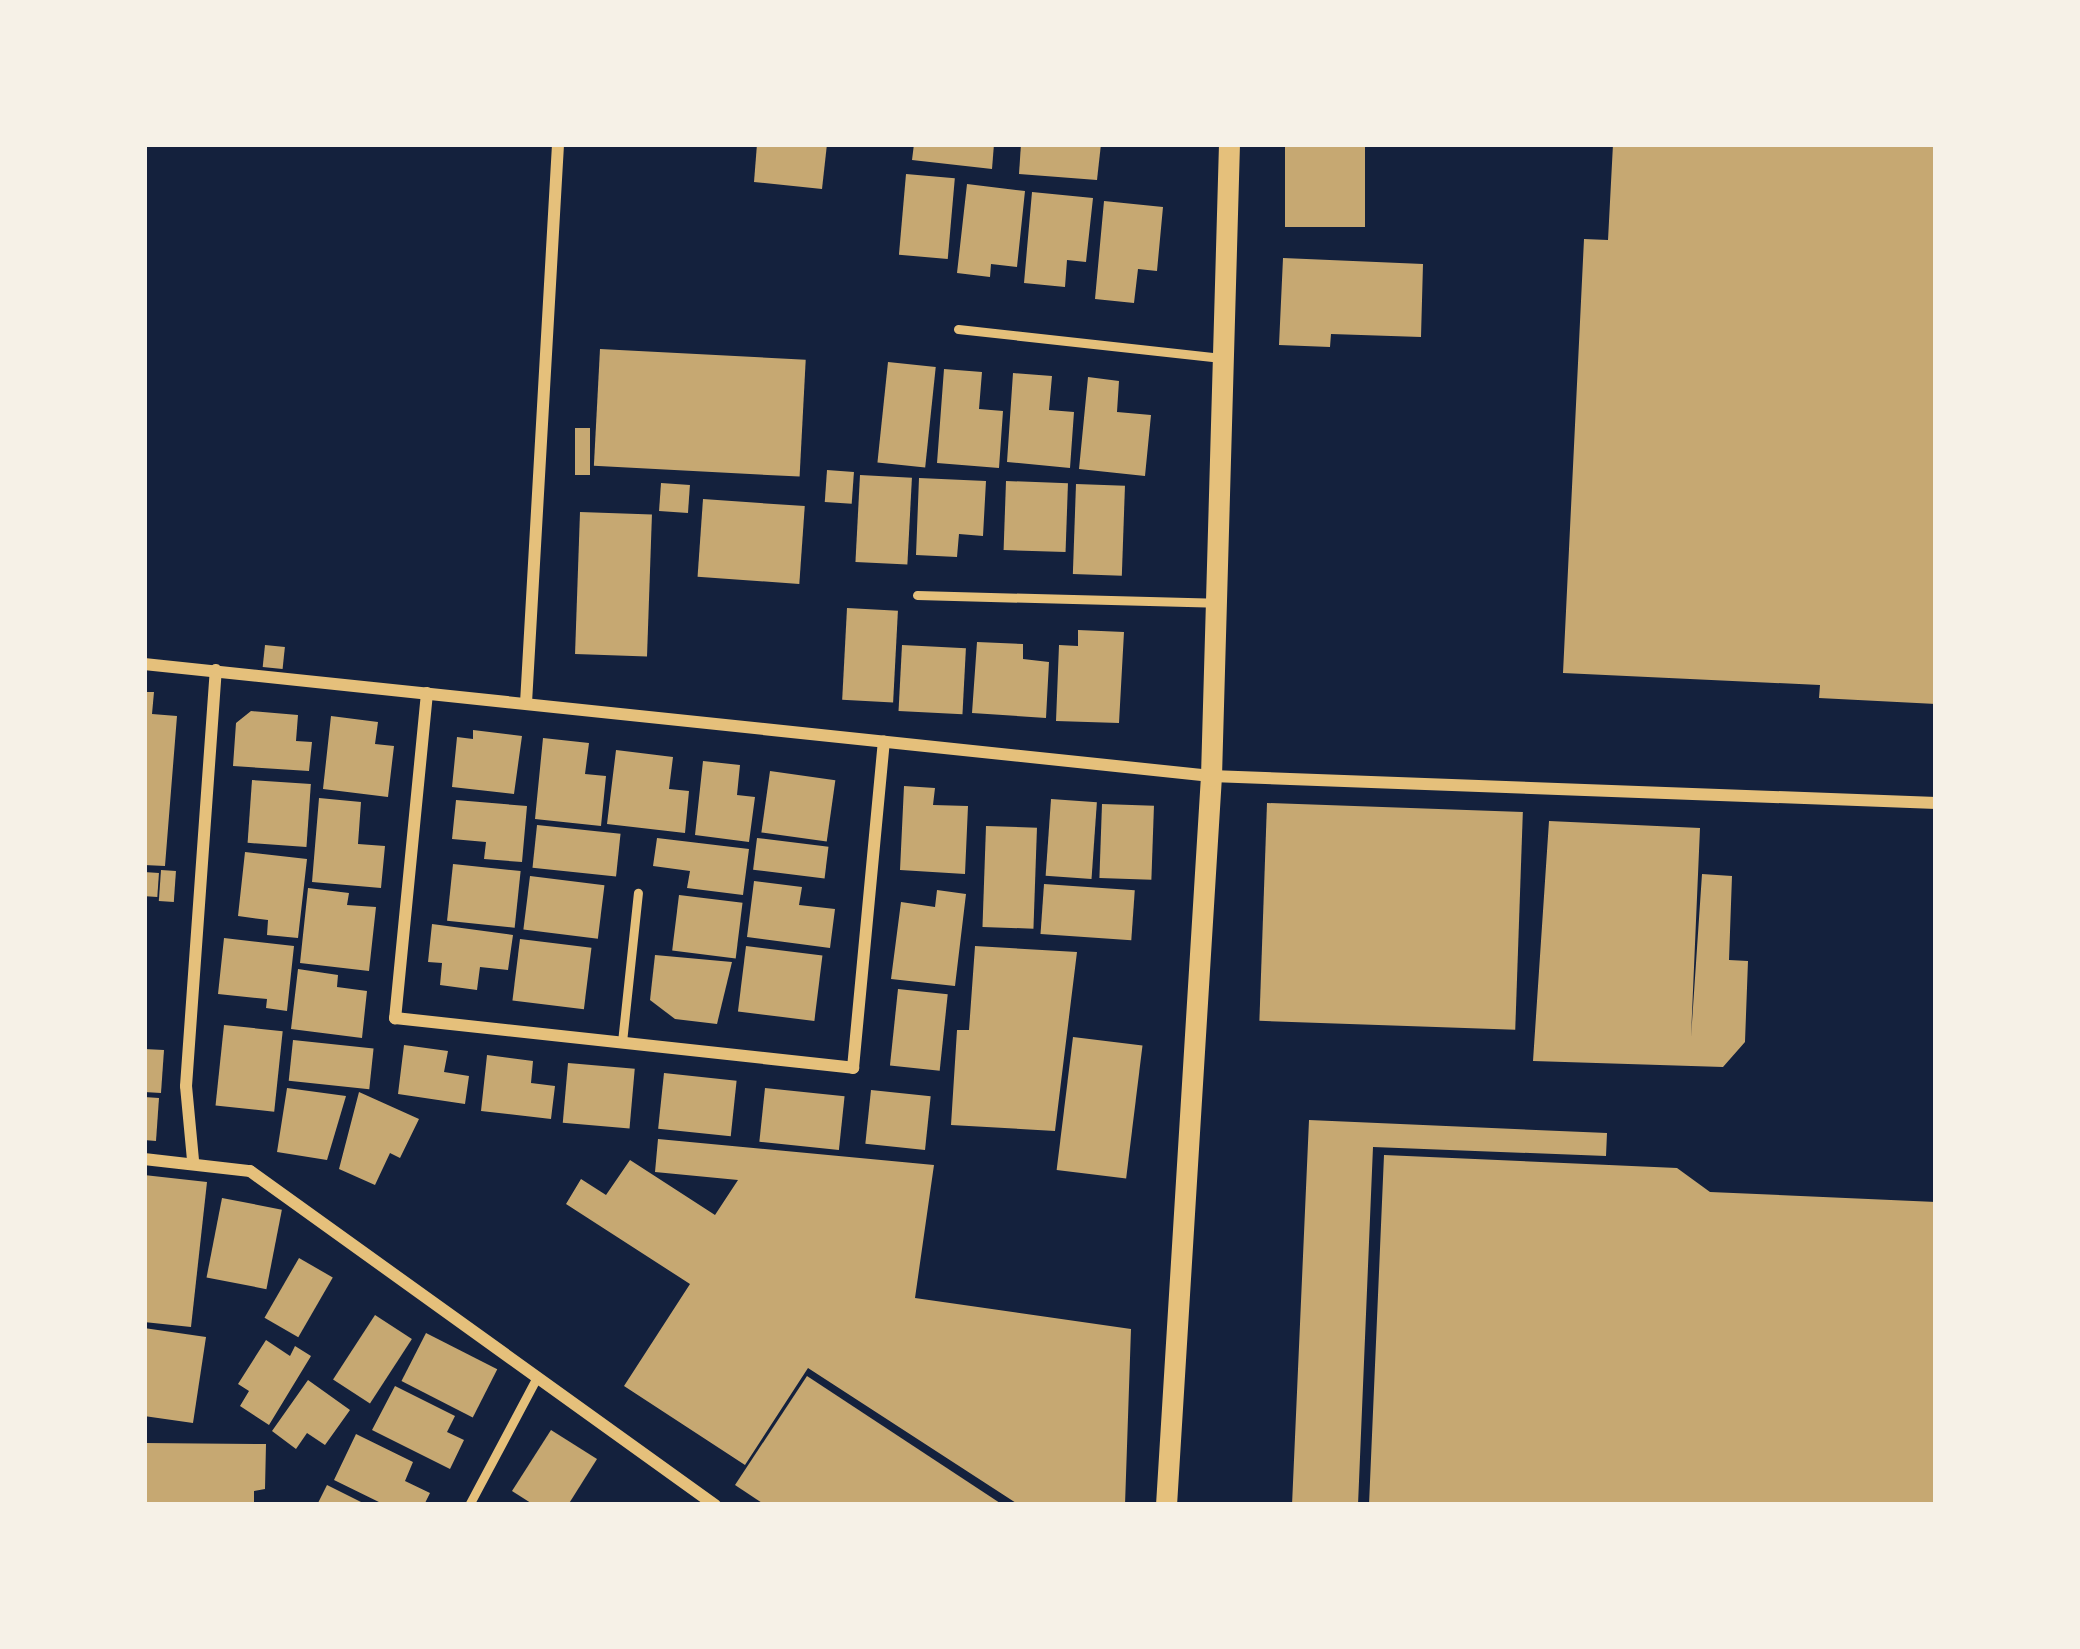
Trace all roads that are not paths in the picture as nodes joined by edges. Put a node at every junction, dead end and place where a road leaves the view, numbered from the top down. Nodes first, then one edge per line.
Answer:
1 (558, 144) edge
2 (1229, 144) edge
3 (958, 329) dead end
4 (1223, 358) junction
5 (917, 596) dead end
6 (1216, 603) junction
7 (144, 664) edge
8 (215, 670) junction
9 (427, 693) junction
10 (526, 703) junction
11 (884, 741) junction
12 (1211, 776) junction
13 (1936, 803) edge
14 (638, 892) dead end
15 (622, 1042) junction
16 (144, 1159) edge
17 (193, 1160) junction
18 (537, 1377) junction
19 (469, 1505) edge
20 (715, 1505) edge
21 (1166, 1505) edge

1 - 10 street
2 - 4 street
3 - 4 lane
4 - 6 street
5 - 6 lane
6 - 12 street
7 - 8 street
8 - 9 street
8 - 17 street
9 - 10 street
9 - 15 street
10 - 11 street
11 - 12 street
11 - 15 street
12 - 13 street
12 - 21 street
14 - 15 lane
16 - 17 street
17 - 18 street
18 - 19 lane
18 - 20 street

